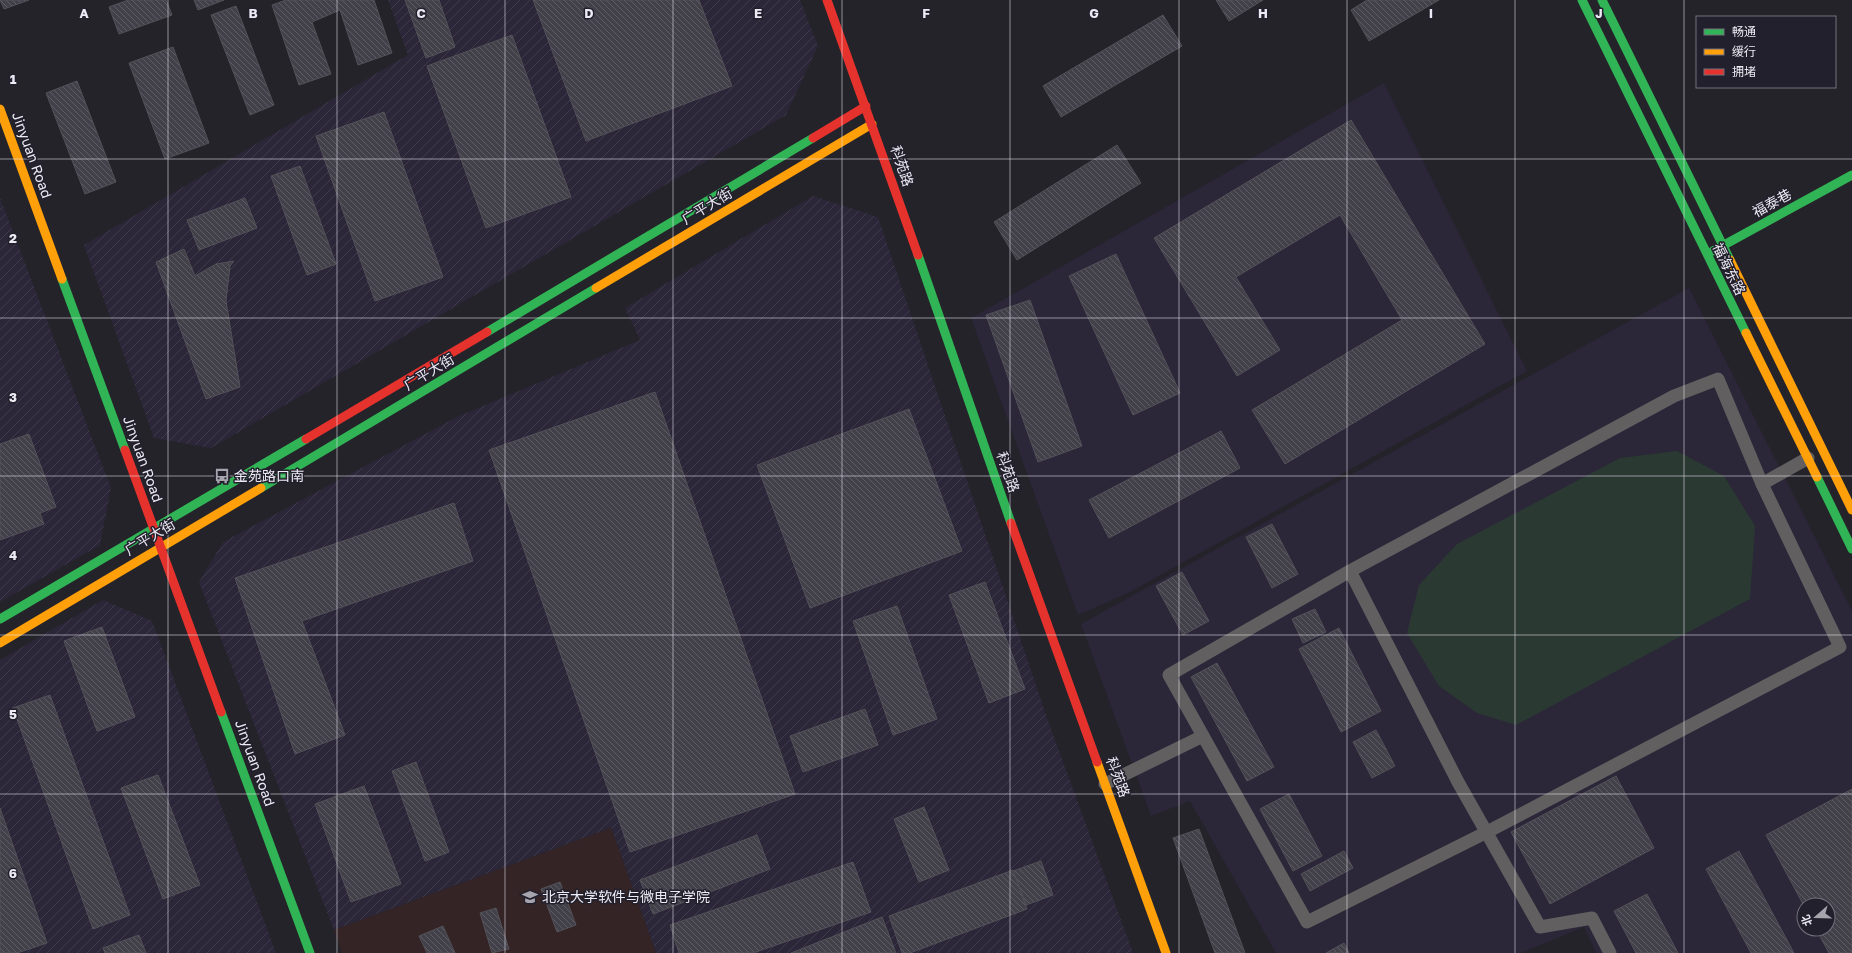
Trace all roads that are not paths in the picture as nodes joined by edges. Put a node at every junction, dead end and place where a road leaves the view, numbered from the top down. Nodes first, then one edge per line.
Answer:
1 (827, 0) edge
2 (1582, 0) edge
3 (1602, 0) edge
4 (866, 106) junction
5 (0, 109) edge
6 (872, 124) junction
7 (1852, 175) edge
8 (1723, 246) junction
9 (1706, 254) junction
10 (1808, 458) junction
11 (1762, 484) junction
12 (1852, 510) edge
13 (154, 529) junction
14 (161, 547) junction
15 (1852, 549) edge
16 (1350, 571) junction
17 (0, 619) edge
18 (0, 643) edge
19 (1203, 736) junction
20 (1105, 784) junction
21 (1487, 832) junction
22 (310, 953) edge
23 (1166, 953) edge
24 (1610, 953) edge

1 - 4 street, 科苑路
2 - 9 street, 福海东路
3 - 8 street, 福海东路
4 - 6 street, 科苑路
4 - 13 street, 广平大街
5 - 13 street, Jinyuan Road
6 - 14 street, 广平大街
6 - 20 street, 科苑路
7 - 8 street, 福泰巷
8 - 9 street, 福泰巷
8 - 12 street, 福海东路
9 - 10 street, 福海东路
10 - 11 street
10 - 15 street, 福海东路
11 - 16 street
11 - 21 street
13 - 14 street, Jinyuan Road
13 - 17 street, 广平大街
14 - 18 street, 广平大街
14 - 22 street, Jinyuan Road
16 - 19 street
16 - 21 street
19 - 20 street
19 - 21 street
20 - 23 street, 科苑路
21 - 24 street

